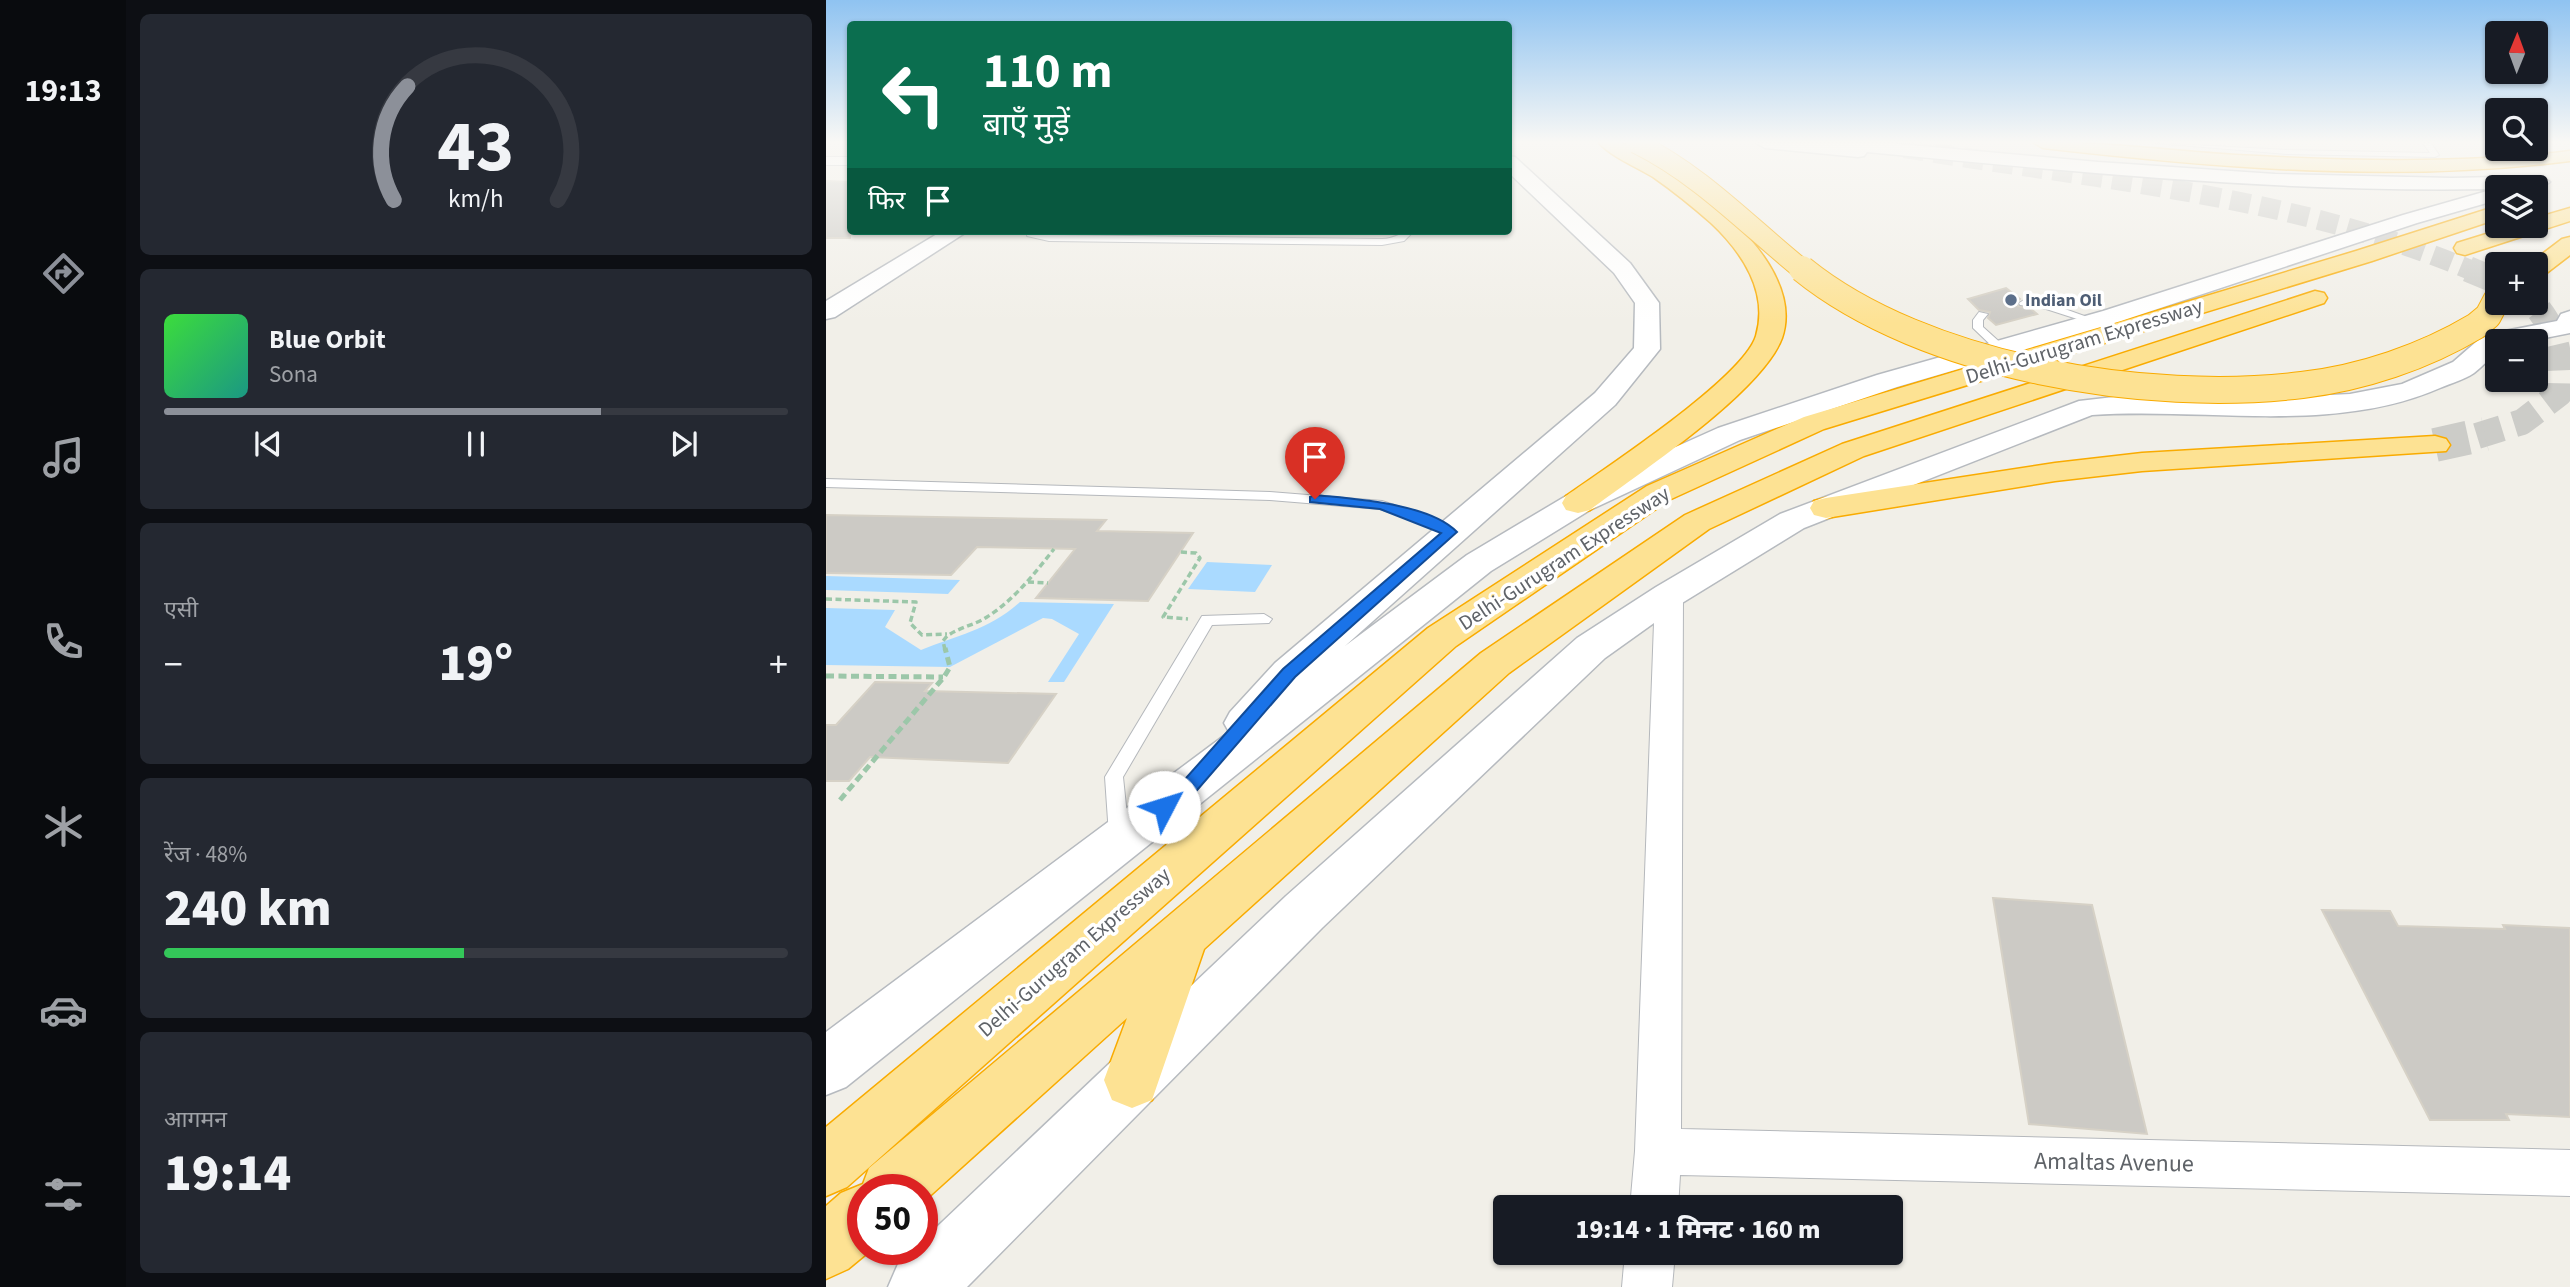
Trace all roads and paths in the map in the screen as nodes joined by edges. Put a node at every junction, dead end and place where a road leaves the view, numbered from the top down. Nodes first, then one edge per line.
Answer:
1 (1553, 203) edge
2 (1699, 203) edge
3 (1726, 203) edge
4 (2366, 203) edge
5 (2431, 203) edge
6 (2388, 209) junction
7 (2570, 214) edge
8 (2485, 215) edge
9 (2548, 221) edge
10 (951, 235) edge
11 (1031, 235) edge
12 (1407, 235) edge
13 (2495, 238) tunnel mouth
14 (2570, 244) edge
15 (2443, 255) tunnel mouth
16 (2548, 261) edge
17 (2339, 290) dead end
18 (2024, 303) dead end
19 (826, 312) edge
20 (1983, 314) dead end
21 (2487, 315) edge
22 (2569, 316) edge
23 (2110, 324) junction
24 (2000, 348) junction
25 (2435, 445) tunnel mouth
26 (826, 482) edge
27 (1578, 503) junction
28 (1826, 508) junction
29 (1450, 532) junction
30 (1054, 549) dead end
31 (1181, 551) dead end
32 (1028, 582) junction
33 (1048, 583) dead end
34 (1669, 595) junction
35 (826, 599) edge
36 (1264, 619) dead end
37 (1206, 620) junction
38 (947, 634) junction
39 (826, 676) edge
40 (944, 677) junction
41 (1186, 791) junction
42 (840, 800) dead end
43 (1120, 841) junction
44 (1181, 938) junction
45 (826, 1067) edge
46 (1132, 1080) junction
47 (1658, 1152) junction
48 (826, 1166) edge
49 (2570, 1173) edge
50 (909, 1174) edge
51 (1655, 1195) edge
52 (847, 1229) edge
53 (826, 1247) edge
54 (1649, 1265) edge
55 (921, 1287) edge
56 (1647, 1287) edge

1 - 29 main road
2 - 27 highway
3 - 21 highway, bridge
4 - 6 main road
5 - 6 main road
6 - 23 main road
7 - 9 highway
8 - 23 highway, Delhi-Gurugram Expressway
10 - 19 main road
11 - 12 lane
13 - 15 highway
14 - 16 highway
17 - 44 highway, Delhi-Gurugram Expressway
18 - 23 lane
20 - 24 lane
22 - 28 main road
23 - 24 main road
23 - 48 highway, Delhi-Gurugram Expressway
24 - 27 main road
25 - 28 highway
26 - 29 lane
27 - 41 main road
28 - 34 main road
29 - 41 main road
30 - 32 path
31 - 37 path
32 - 33 path
32 - 38 path
34 - 46 main road
34 - 47 street
35 - 38 path
36 - 37 lane
37 - 43 lane
38 - 40 path
39 - 40 path
40 - 42 path
41 - 43 main road
43 - 45 main road
44 - 46 highway
44 - 50 highway, Delhi-Gurugram Expressway
46 - 55 main road
47 - 49 street, Amaltas Avenue
47 - 51 street
52 - 53 highway
54 - 56 street

